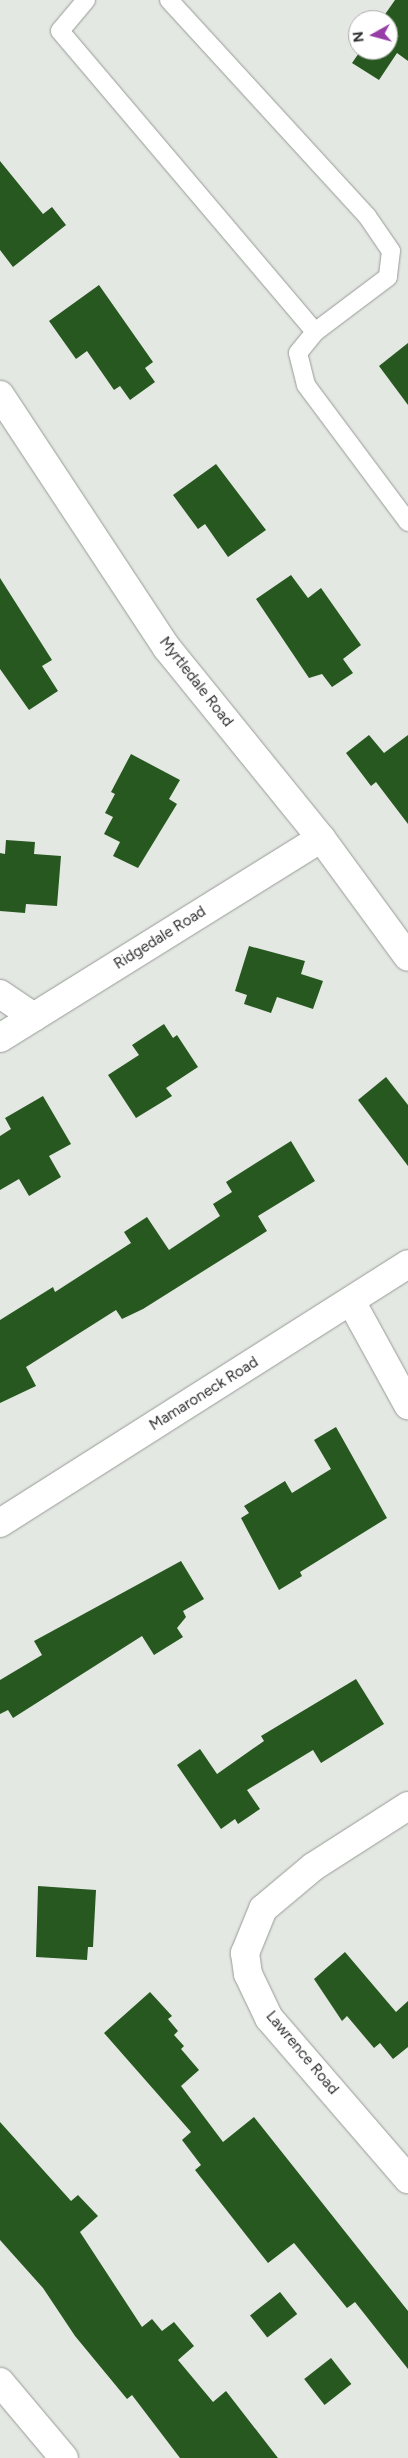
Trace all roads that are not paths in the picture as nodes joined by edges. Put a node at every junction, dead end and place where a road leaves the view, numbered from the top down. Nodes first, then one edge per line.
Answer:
1 (86, 0) edge
2 (169, 0) edge
3 (315, 332) junction
4 (0, 395) edge
5 (408, 522) edge
6 (321, 838) junction
7 (408, 957) edge
8 (0, 994) edge
9 (34, 1017) junction
10 (0, 1038) edge
11 (408, 1264) edge
12 (351, 1301) junction
13 (408, 1406) edge
14 (0, 1523) edge
15 (408, 1806) edge
16 (408, 2178) edge
17 (0, 2382) edge
18 (64, 2458) edge

1 - 3 lane
2 - 3 lane
3 - 5 lane
4 - 6 street, Myrtledale Road
6 - 7 street, Myrtledale Road
6 - 9 street, Ridgedale Road
8 - 9 street
9 - 10 street, Ridgedale Road
11 - 12 street, Mamaroneck Road
12 - 13 street
12 - 14 street, Mamaroneck Road
15 - 16 street, Lawrence Road
17 - 18 street

